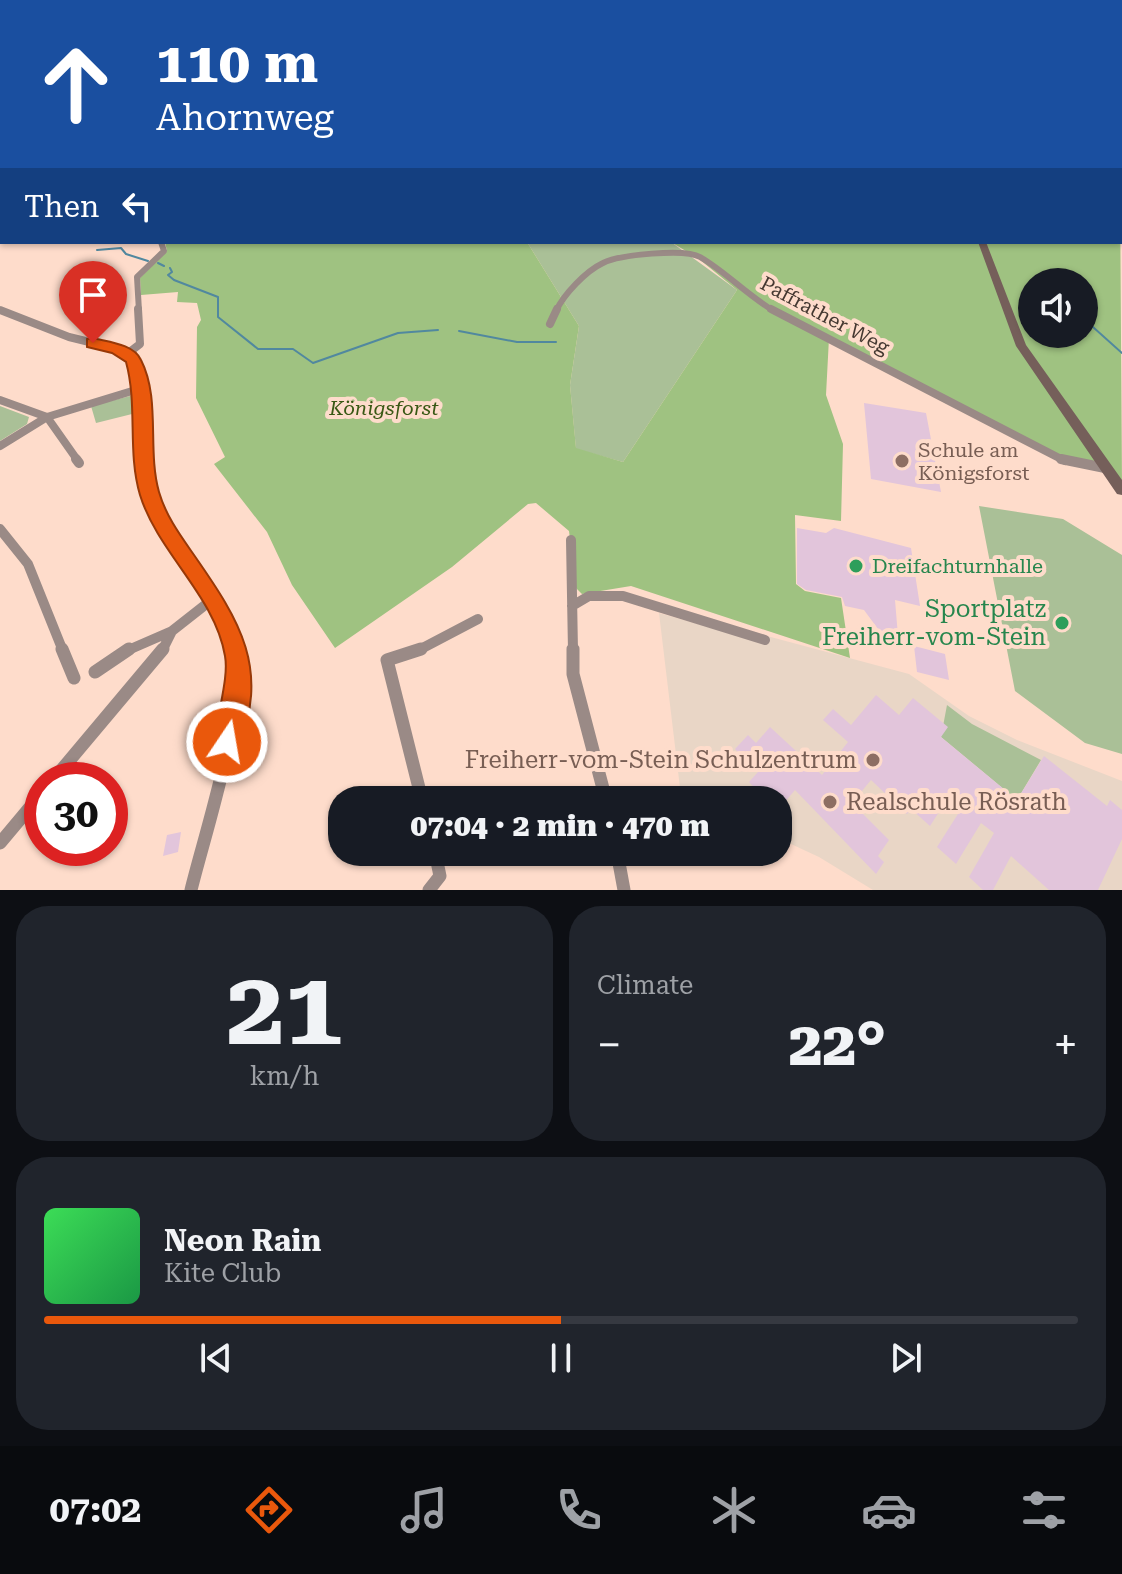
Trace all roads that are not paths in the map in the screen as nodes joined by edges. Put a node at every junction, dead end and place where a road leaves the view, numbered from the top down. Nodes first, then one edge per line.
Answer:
1 (162, 244) edge
2 (983, 244) edge
3 (0, 310) edge
4 (550, 324) dead end
5 (127, 354) junction
6 (142, 388) junction
7 (0, 400) edge
8 (47, 417) junction
9 (0, 446) edge
10 (79, 463) dead end
11 (1105, 468) junction
12 (1122, 490) edge
13 (0, 529) edge
14 (571, 540) dead end
15 (214, 598) junction
16 (572, 606) junction
17 (478, 619) dead end
18 (172, 631) junction
19 (765, 640) dead end
20 (95, 672) dead end
21 (74, 678) dead end
22 (68, 762) edge
23 (418, 786) edge
24 (602, 786) edge
25 (24, 814) edge
26 (0, 843) edge
27 (438, 866) edge
28 (620, 866) edge
29 (191, 890) edge
30 (429, 890) edge
31 (624, 890) edge

1 - 5 street
2 - 11 main road
3 - 5 street
4 - 11 street, Paffrather Weg
5 - 6 street
6 - 8 street
6 - 15 street
7 - 8 street
8 - 9 street
8 - 10 street
11 - 12 main road
13 - 21 street
14 - 16 street
15 - 18 street
15 - 29 street
16 - 19 street
16 - 24 street
17 - 23 street
18 - 20 street
18 - 22 street
25 - 26 street
27 - 30 street
28 - 31 street

